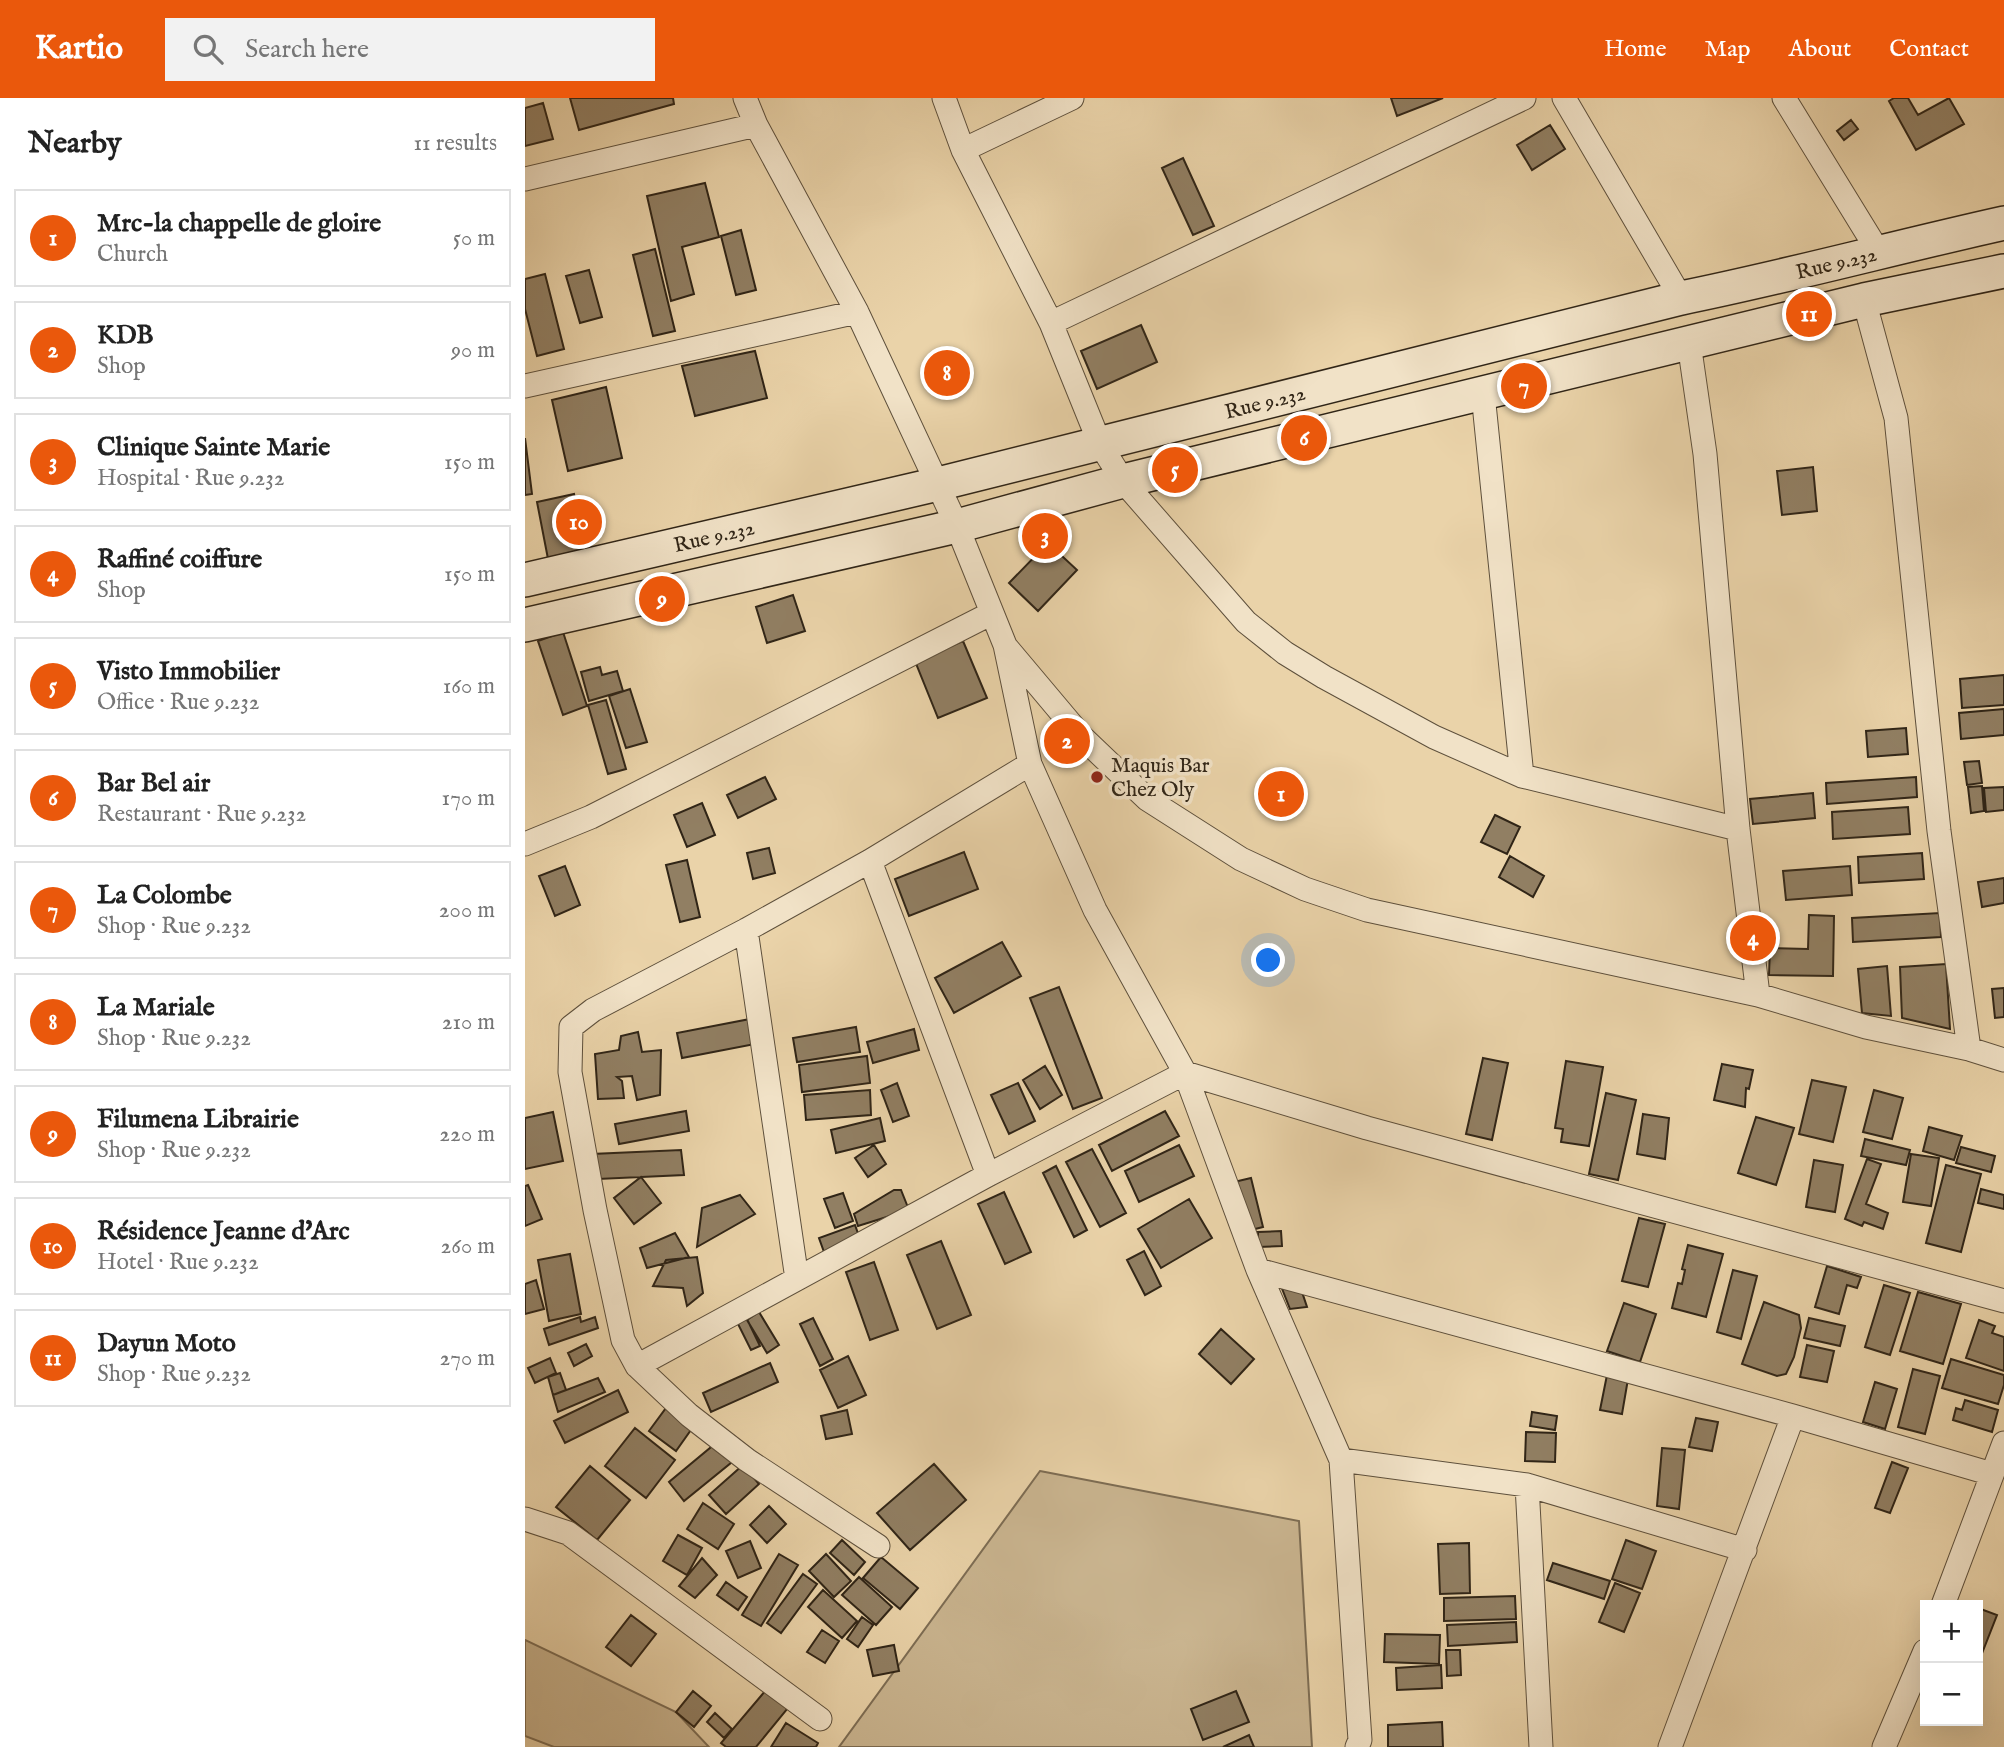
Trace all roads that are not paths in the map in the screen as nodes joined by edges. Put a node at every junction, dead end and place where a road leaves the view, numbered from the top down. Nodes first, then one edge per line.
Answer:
1 (745, 98) edge
2 (944, 98) edge
3 (1072, 98) edge
4 (1524, 98) edge
5 (1564, 98) edge
6 (1784, 98) edge
7 (756, 125) junction
8 (963, 149) junction
9 (525, 179) edge
10 (2004, 223) edge
11 (1878, 251) junction
12 (2004, 271) edge
13 (1681, 298) junction
14 (1864, 300) junction
15 (857, 312) junction
16 (1051, 323) junction
17 (1689, 343) junction
18 (525, 386) edge
19 (1483, 394) junction
20 (1100, 444) junction
21 (1123, 481) junction
22 (938, 484) junction
23 (957, 526) junction
24 (525, 580) edge
25 (992, 613) junction
26 (525, 625) edge
27 (1005, 645) junction
28 (1030, 764) junction
29 (1522, 776) junction
30 (1738, 829) junction
31 (525, 844) edge
32 (870, 861) junction
33 (746, 930) junction
34 (1758, 995) junction
35 (1969, 1049) junction
36 (2004, 1060) edge
37 (1185, 1073) junction
38 (988, 1175) junction
39 (1258, 1270) junction
40 (797, 1279) junction
41 (2004, 1301) edge
42 (637, 1366) junction
43 (1794, 1416) junction
44 (2004, 1443) edge
45 (1341, 1460) junction
46 (1992, 1474) junction
47 (1527, 1485) junction
48 (525, 1519) edge
49 (879, 1546) dead end
50 (1745, 1550) junction
51 (1945, 1600) edge
52 (1920, 1663) edge
53 (820, 1719) dead end
54 (1360, 1745) edge
55 (1541, 1747) edge
56 (1670, 1747) edge
57 (1884, 1747) edge

1 - 7 street
2 - 8 street
3 - 8 street
4 - 16 street
5 - 13 street
6 - 11 street
7 - 9 street
7 - 15 street
8 - 16 street
10 - 11 street, Rue 9.232
11 - 13 street, Rue 9.232
12 - 14 street, Rue 9.232
13 - 20 street, Rue 9.232
14 - 17 street, Rue 9.232
14 - 35 street
15 - 18 street
15 - 22 street
16 - 20 street
17 - 19 street, Rue 9.232
17 - 30 street
19 - 21 street, Rue 9.232
19 - 29 street
20 - 21 street
20 - 22 street, Rue 9.232
21 - 23 street, Rue 9.232
21 - 29 street
22 - 23 street
22 - 24 street, Rue 9.232
23 - 25 street
23 - 26 street, Rue 9.232
25 - 27 street
25 - 31 street
27 - 28 street
27 - 34 street
28 - 32 street
28 - 37 street
29 - 30 street
30 - 34 street
32 - 33 street
32 - 38 street
33 - 40 street
33 - 42 street
34 - 35 street
35 - 36 street
37 - 38 street
37 - 39 street
37 - 41 street
38 - 40 street
39 - 43 street
39 - 45 street
40 - 42 street
42 - 49 street
43 - 46 street
43 - 50 street
44 - 46 street
45 - 47 street
45 - 54 street
46 - 51 street
47 - 50 street
47 - 55 street
48 - 53 street
50 - 56 street
52 - 57 street

